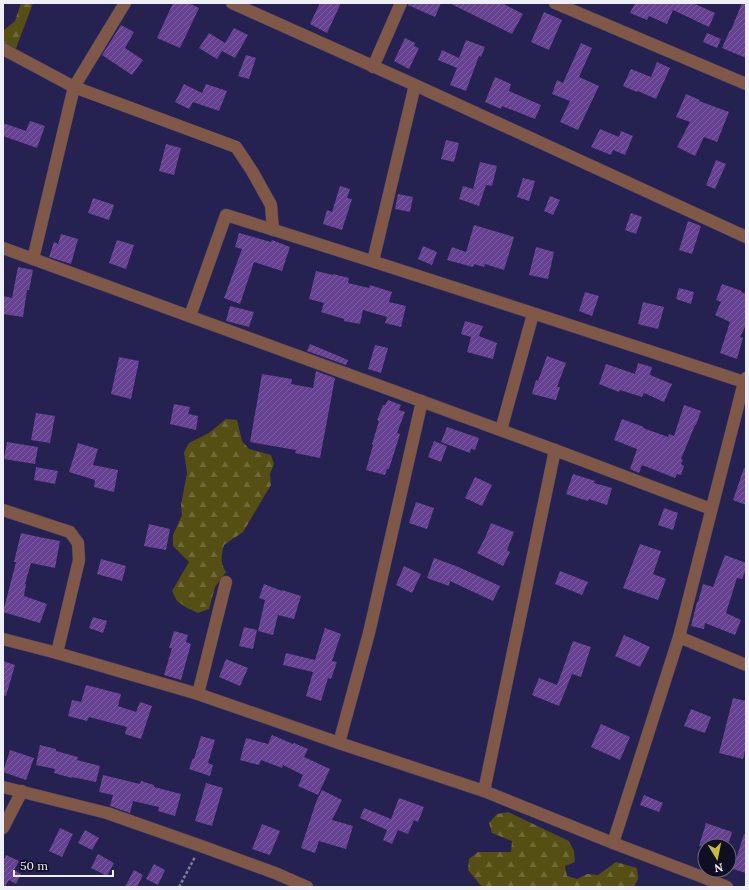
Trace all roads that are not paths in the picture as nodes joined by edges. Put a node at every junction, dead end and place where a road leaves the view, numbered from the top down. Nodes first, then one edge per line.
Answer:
1 (125, 3) edge
2 (232, 3) edge
3 (401, 3) edge
4 (555, 3) edge
5 (3, 49) edge
6 (373, 67) junction
7 (746, 84) edge
8 (415, 86) junction
9 (74, 88) junction
10 (273, 230) junction
11 (746, 237) edge
12 (3, 248) edge
13 (33, 259) junction
14 (373, 261) junction
15 (533, 314) junction
16 (190, 316) junction
17 (745, 380) edge
18 (422, 401) junction
19 (501, 430) junction
20 (555, 450) junction
21 (711, 509) junction
22 (3, 510) edge
23 (226, 582) dead end
24 (679, 636) junction
25 (3, 639) edge
26 (57, 653) junction
27 (746, 665) edge
28 (198, 694) junction
29 (339, 743) junction
30 (3, 787) edge
31 (22, 791) junction
32 (484, 791) junction
33 (3, 828) edge
34 (613, 844) junction
35 (703, 882) edge
36 (307, 887) edge
37 (727, 887) edge

1 - 9 street
2 - 6 street
3 - 6 street
4 - 7 street
5 - 9 street
6 - 8 street
8 - 11 street
8 - 14 street
9 - 10 street
9 - 13 street
10 - 14 street
10 - 16 street
12 - 13 street
13 - 16 street
14 - 15 street
15 - 17 street
15 - 19 street
16 - 18 street
17 - 21 street
18 - 19 street
18 - 29 street
19 - 20 street
20 - 21 street
20 - 32 street
21 - 24 street
22 - 26 street
23 - 28 street
24 - 27 street
24 - 34 street
25 - 26 street
26 - 28 street
28 - 29 street
29 - 32 street
30 - 31 street
31 - 33 street
31 - 36 street
32 - 34 street
34 - 35 street
35 - 37 street

